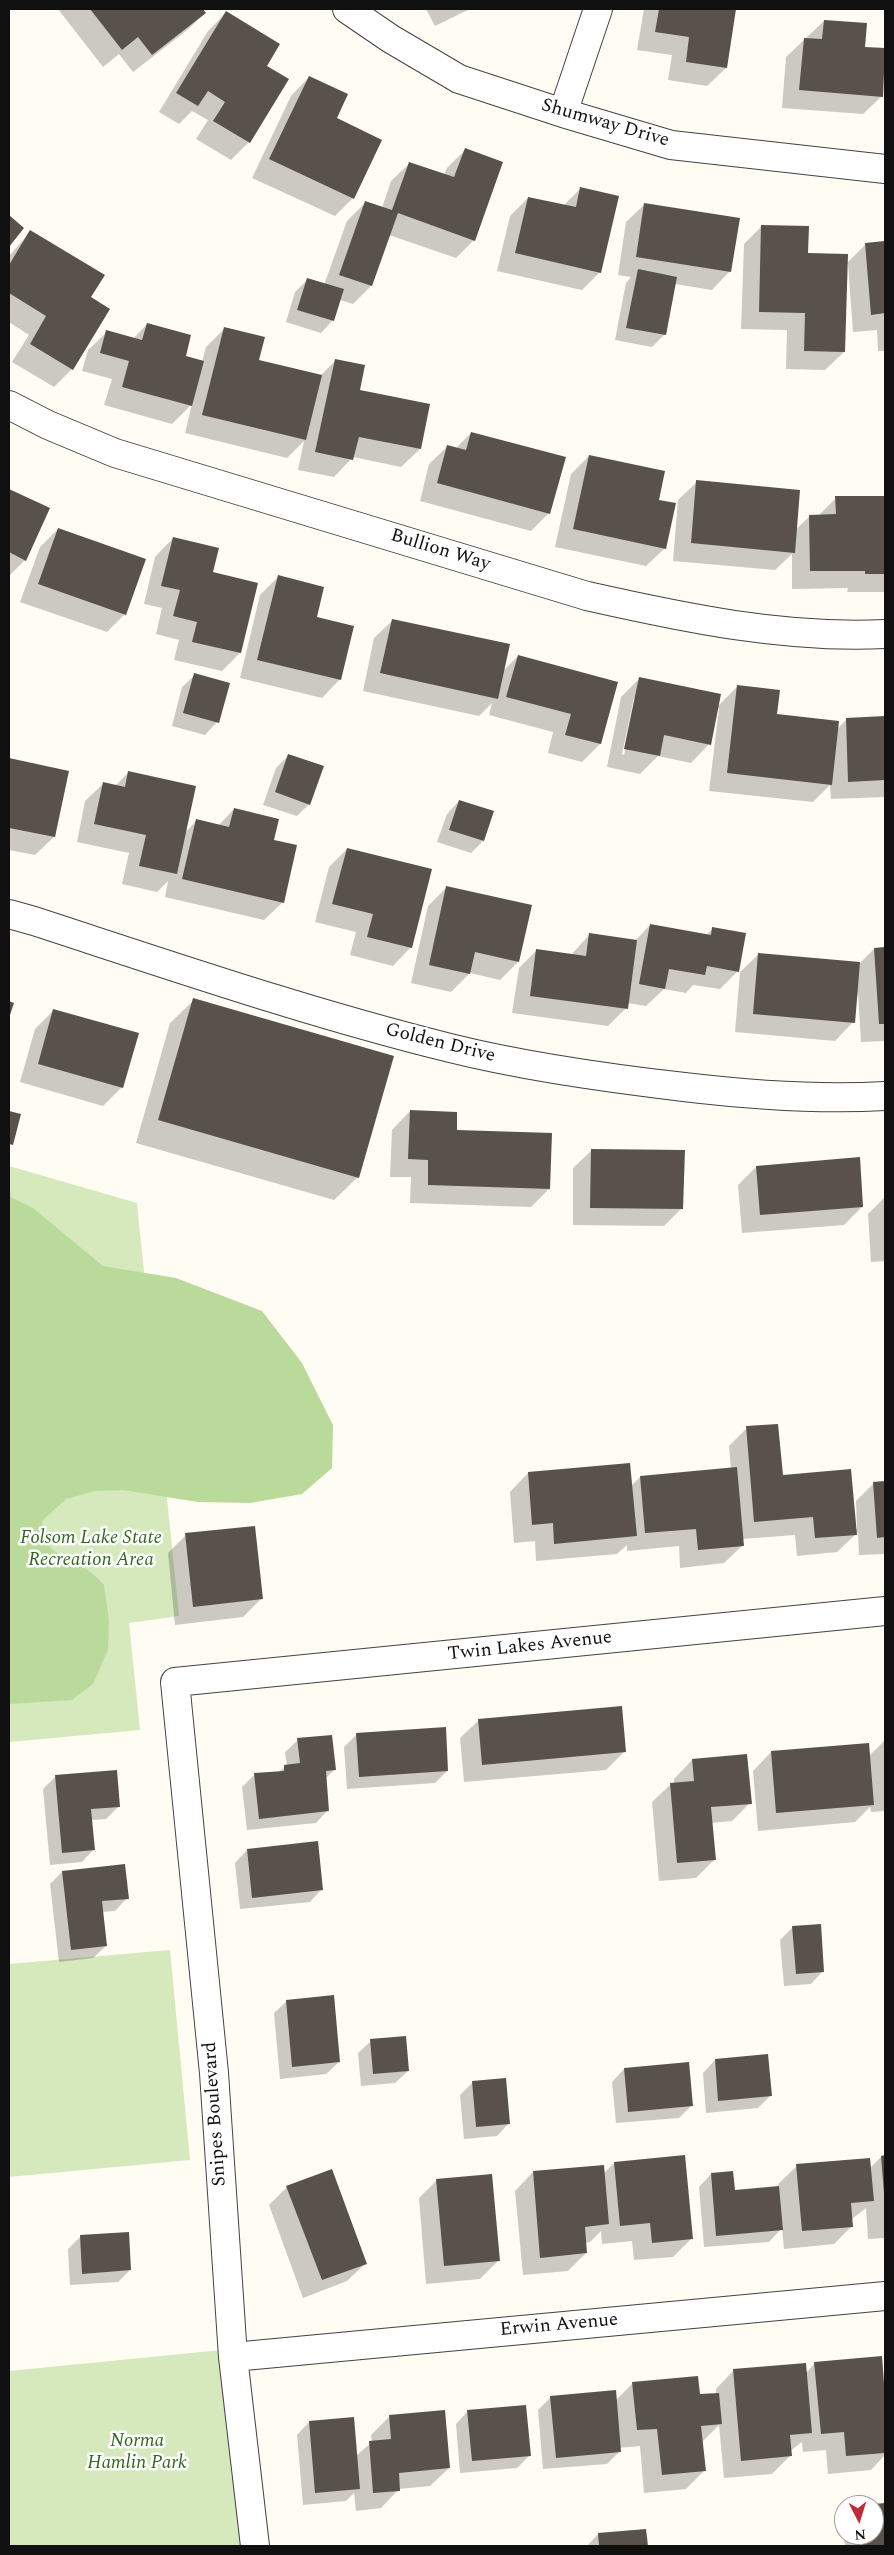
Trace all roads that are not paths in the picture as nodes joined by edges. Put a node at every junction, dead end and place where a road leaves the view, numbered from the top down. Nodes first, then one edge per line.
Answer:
1 (347, 9) edge
2 (598, 9) edge
3 (563, 113) junction
4 (885, 169) edge
5 (9, 405) edge
6 (885, 634) edge
7 (9, 914) edge
8 (885, 1096) edge
9 (885, 1611) edge
10 (175, 1682) joint
11 (885, 2296) edge
12 (233, 2357) junction
13 (255, 2546) edge

1 - 3 street, Shumway Drive
2 - 3 street
3 - 4 street, Shumway Drive
5 - 6 street, Bullion Way
7 - 8 street, Golden Drive
9 - 10 street, Twin Lakes Avenue
10 - 12 street, Snipes Boulevard
11 - 12 street, Erwin Avenue
12 - 13 street, Snipes Boulevard

